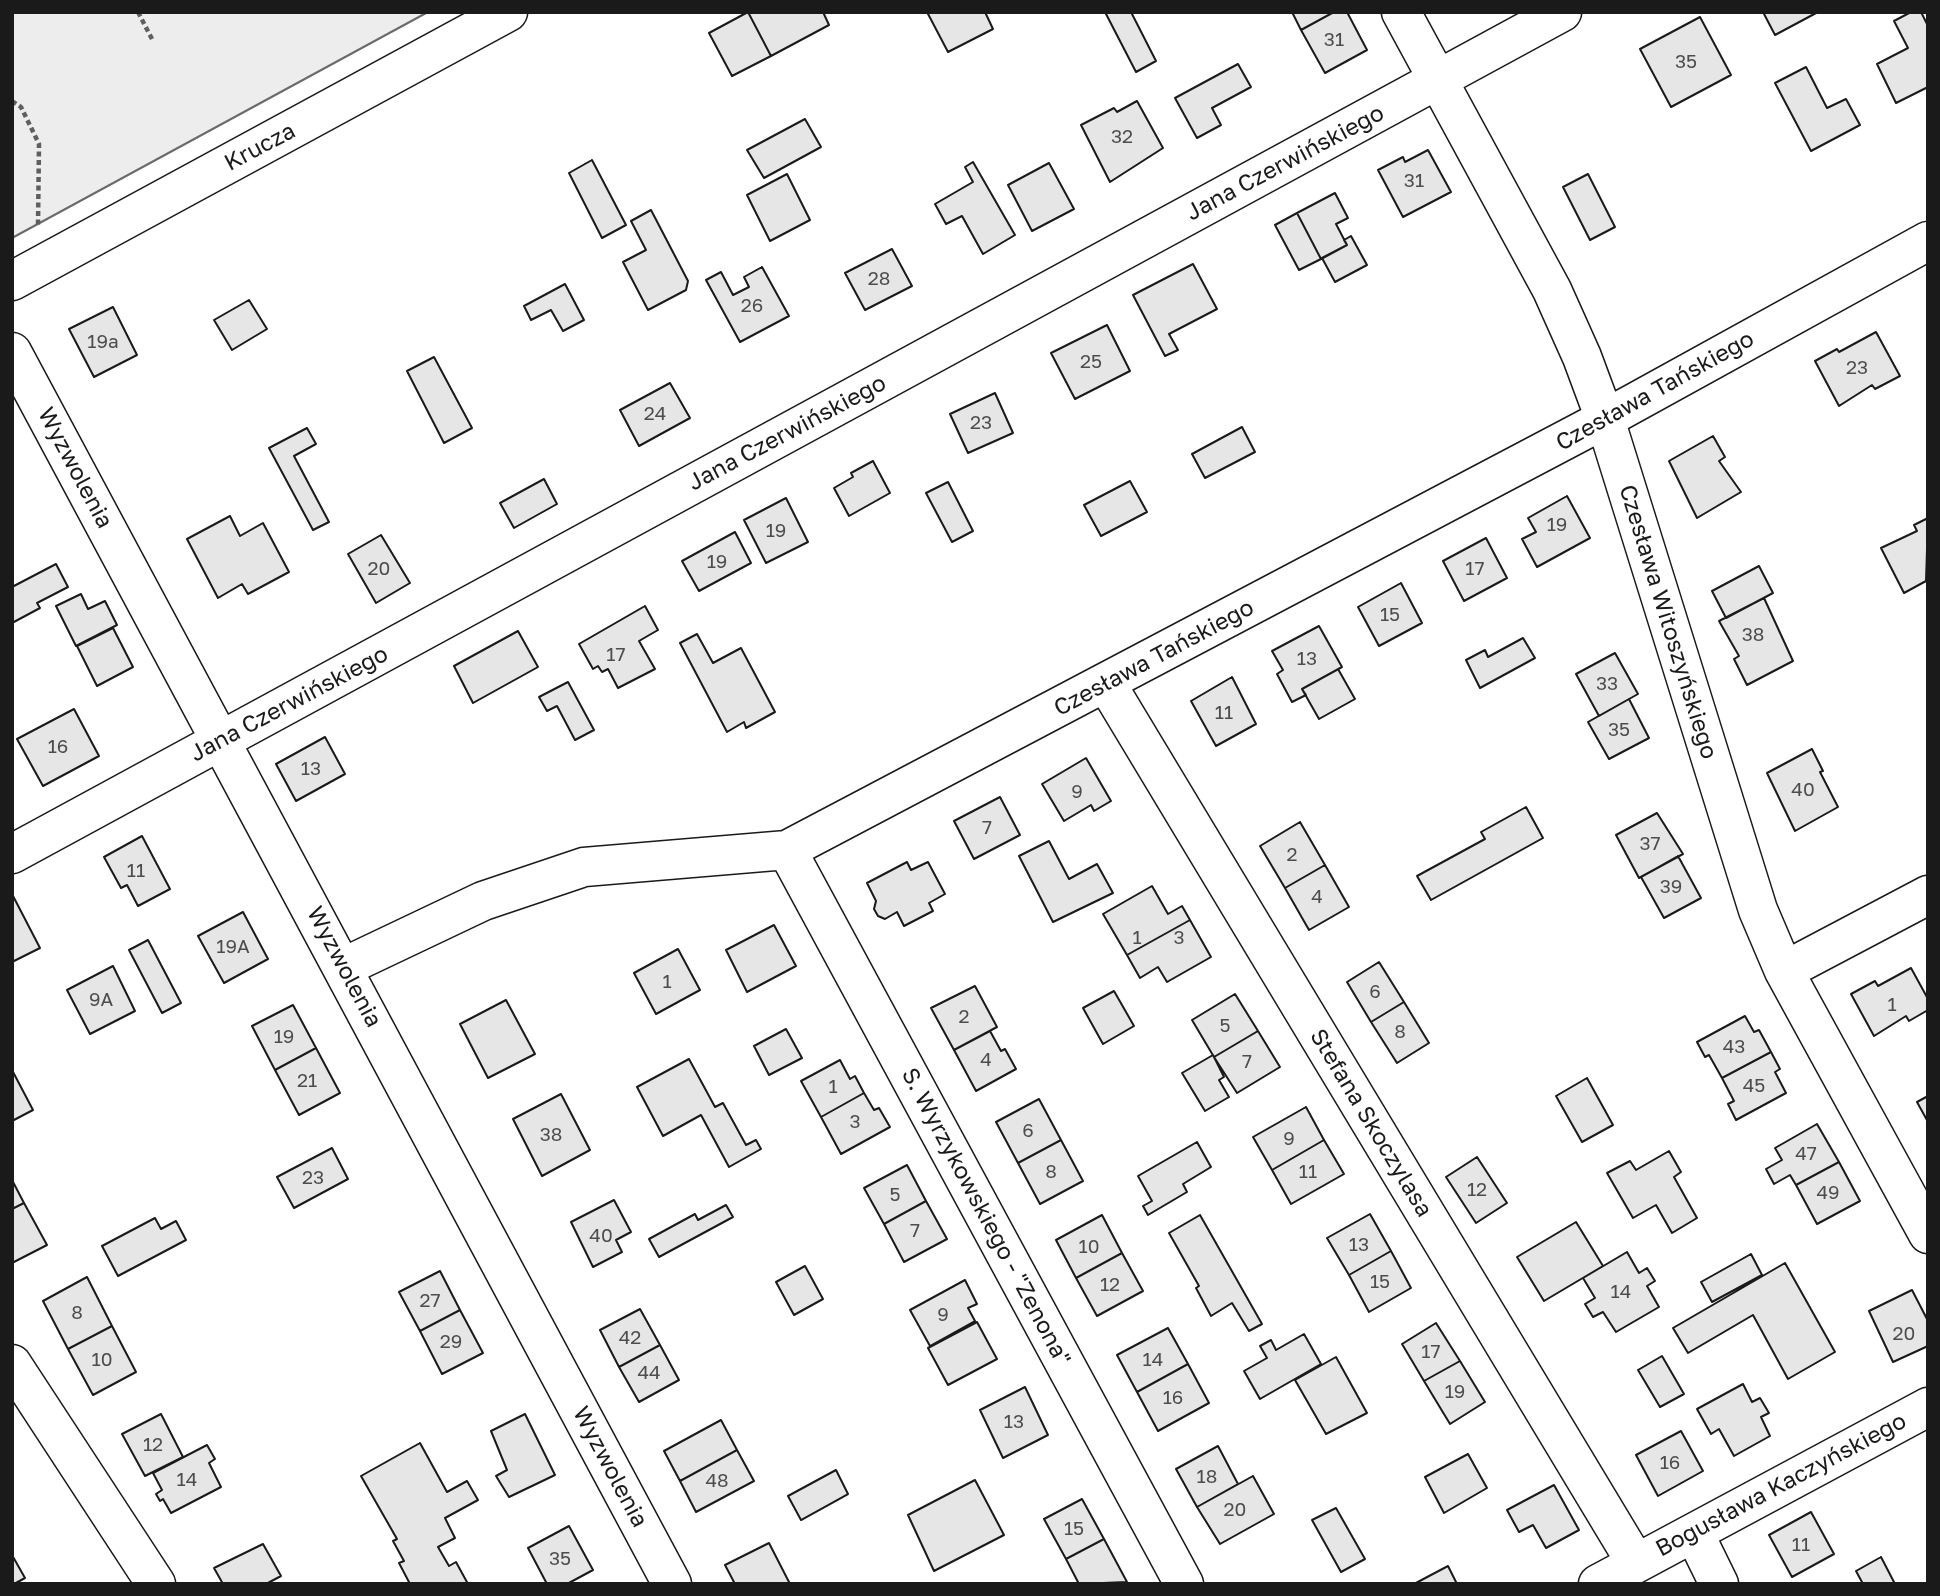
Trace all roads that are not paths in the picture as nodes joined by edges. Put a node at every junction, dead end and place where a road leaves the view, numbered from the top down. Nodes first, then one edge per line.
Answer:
1 (508, 12) edge
2 (1401, 12) edge
3 (1562, 12) edge
4 (1438, 80) junction
5 (1928, 241) edge
6 (12, 281) edge
7 (12, 352) edge
8 (1605, 419) junction
9 (1106, 684) junction
10 (221, 740) junction
11 (787, 850) junction
12 (12, 854) edge
13 (1928, 895) edge
14 (344, 967) junction
15 (1784, 971) junction
16 (1928, 1234) edge
17 (12, 1364) edge
18 (1928, 1407) edge
19 (1693, 1533) junction
20 (1636, 1563) junction
21 (156, 1584) edge
22 (672, 1584) edge
23 (1184, 1584) edge
24 (1598, 1584) edge
25 (1719, 1584) edge

1 - 6 street, Krucza
2 - 4 street, Czesława Witoszyńskiego
3 - 4 street, Jana Czerwińskiego
4 - 8 street, Czesława Witoszyńskiego
4 - 10 street, Jana Czerwińskiego
5 - 8 street, Czesława Tańskiego
7 - 10 street, Wyzwolenia
8 - 9 street, Czesława Tańskiego
8 - 15 street, Czesława Witoszyńskiego
9 - 11 street, Czesława Tańskiego
9 - 20 street, Stefana Skoczylasa
10 - 12 street, Jana Czerwińskiego
10 - 14 street, Wyzwolenia
11 - 14 street, Czesława Tańskiego
11 - 23 street, S. Wyrzykowskiego - "Zenona"
13 - 15 street
14 - 22 street, Wyzwolenia
15 - 16 street, Czesława Witoszyńskiego
17 - 21 street
18 - 19 street, Bogusława Kaczyńskiego
19 - 20 street, Bogusława Kaczyńskiego
19 - 25 street
20 - 24 street, Bogusława Kaczyńskiego

